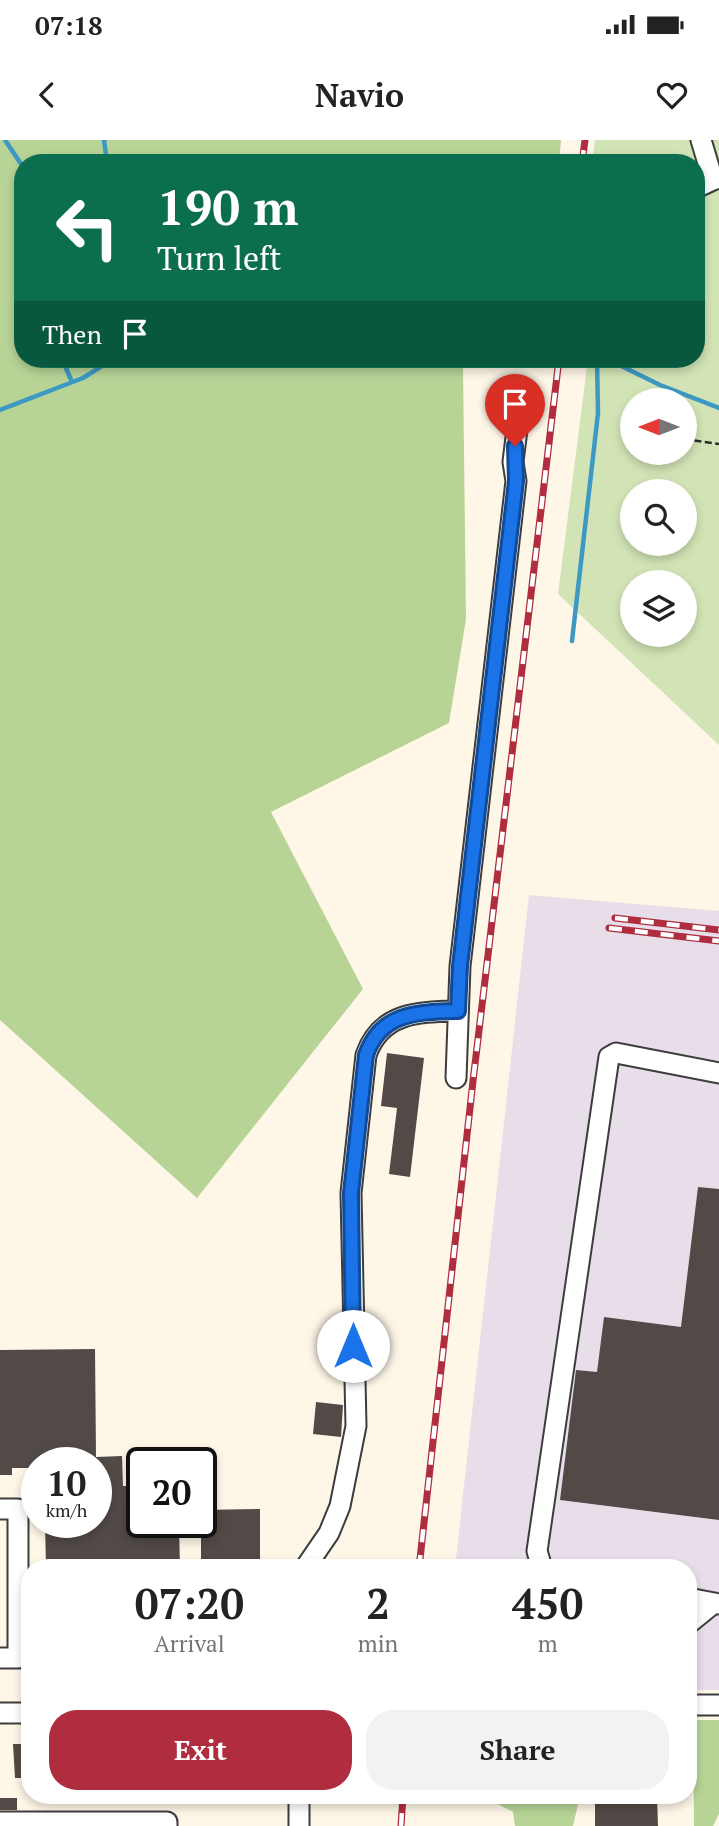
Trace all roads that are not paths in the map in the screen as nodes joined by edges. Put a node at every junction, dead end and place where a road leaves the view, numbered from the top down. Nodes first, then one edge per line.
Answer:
1 (705, 161) edge
2 (709, 182) edge
3 (517, 429) dead end
4 (458, 1011) junction
5 (719, 1073) edge
6 (456, 1078) dead end
7 (0, 1509) edge
8 (311, 1559) edge
9 (539, 1559) edge
10 (697, 1600) edge
11 (716, 1604) edge
12 (697, 1617) edge
13 (16, 1659) edge
14 (719, 1704) edge
15 (697, 1705) edge
16 (0, 1713) edge
17 (21, 1713) edge
18 (299, 1804) edge
19 (0, 1822) edge
20 (167, 1824) edge
21 (299, 1826) edge

1 - 2 street
3 - 4 street
4 - 6 street
4 - 8 street
5 - 9 street
7 - 13 street
10 - 11 street
11 - 12 street
14 - 15 street
16 - 17 street
18 - 21 street
19 - 20 street

